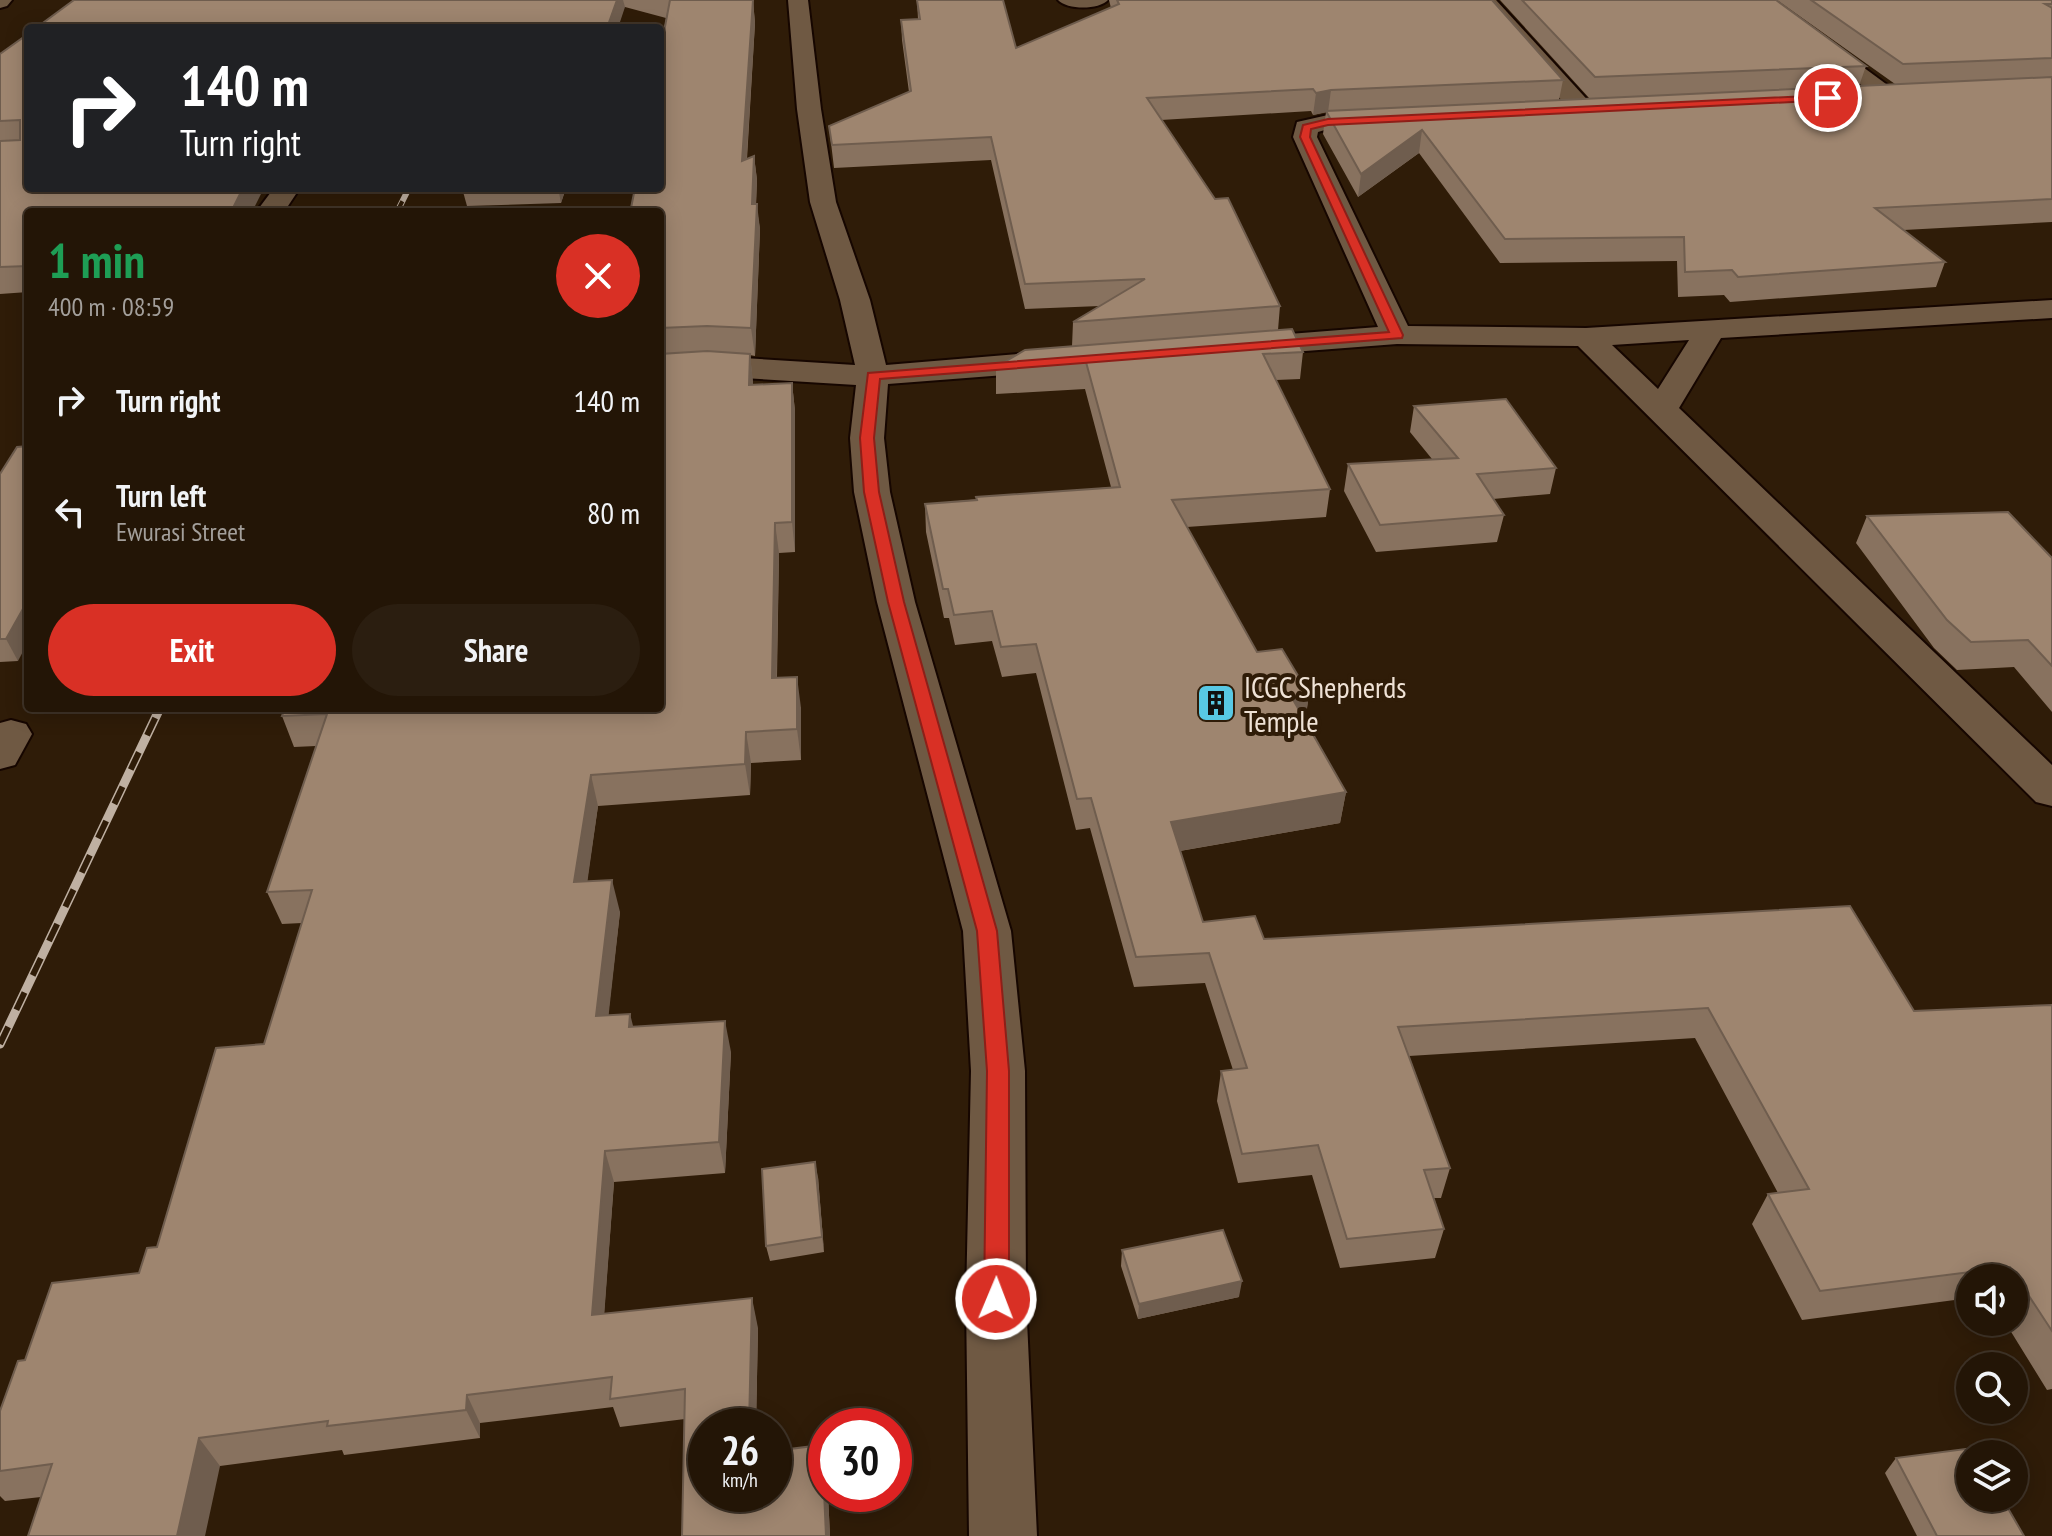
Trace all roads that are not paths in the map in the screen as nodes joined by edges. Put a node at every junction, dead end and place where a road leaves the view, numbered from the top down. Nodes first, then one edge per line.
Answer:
1 (798, 0) edge
2 (1068, 0) edge
3 (1098, 0) edge
4 (1485, 0) edge
5 (1759, 0) edge
6 (1918, 93) edge
7 (1889, 95) junction
8 (1843, 97) edge
9 (1615, 109) edge
10 (1584, 111) junction
11 (1553, 112) edge
12 (1414, 118) edge
13 (2052, 309) edge
14 (1711, 329) junction
15 (1397, 335) junction
16 (1586, 337) junction
17 (1206, 350) edge
18 (1080, 360) edge
19 (664, 369) edge
20 (873, 376) junction
21 (1661, 410) junction
22 (2052, 791) edge
23 (1003, 1536) edge

1 - 20 street
2 - 3 street
4 - 10 street
5 - 7 street
6 - 7 street
7 - 8 street
9 - 10 street
10 - 11 street
12 - 15 street
13 - 14 street
14 - 16 street
14 - 21 street
15 - 16 street
15 - 17 street
16 - 21 street
18 - 20 street
19 - 20 street
20 - 23 street
21 - 22 street

